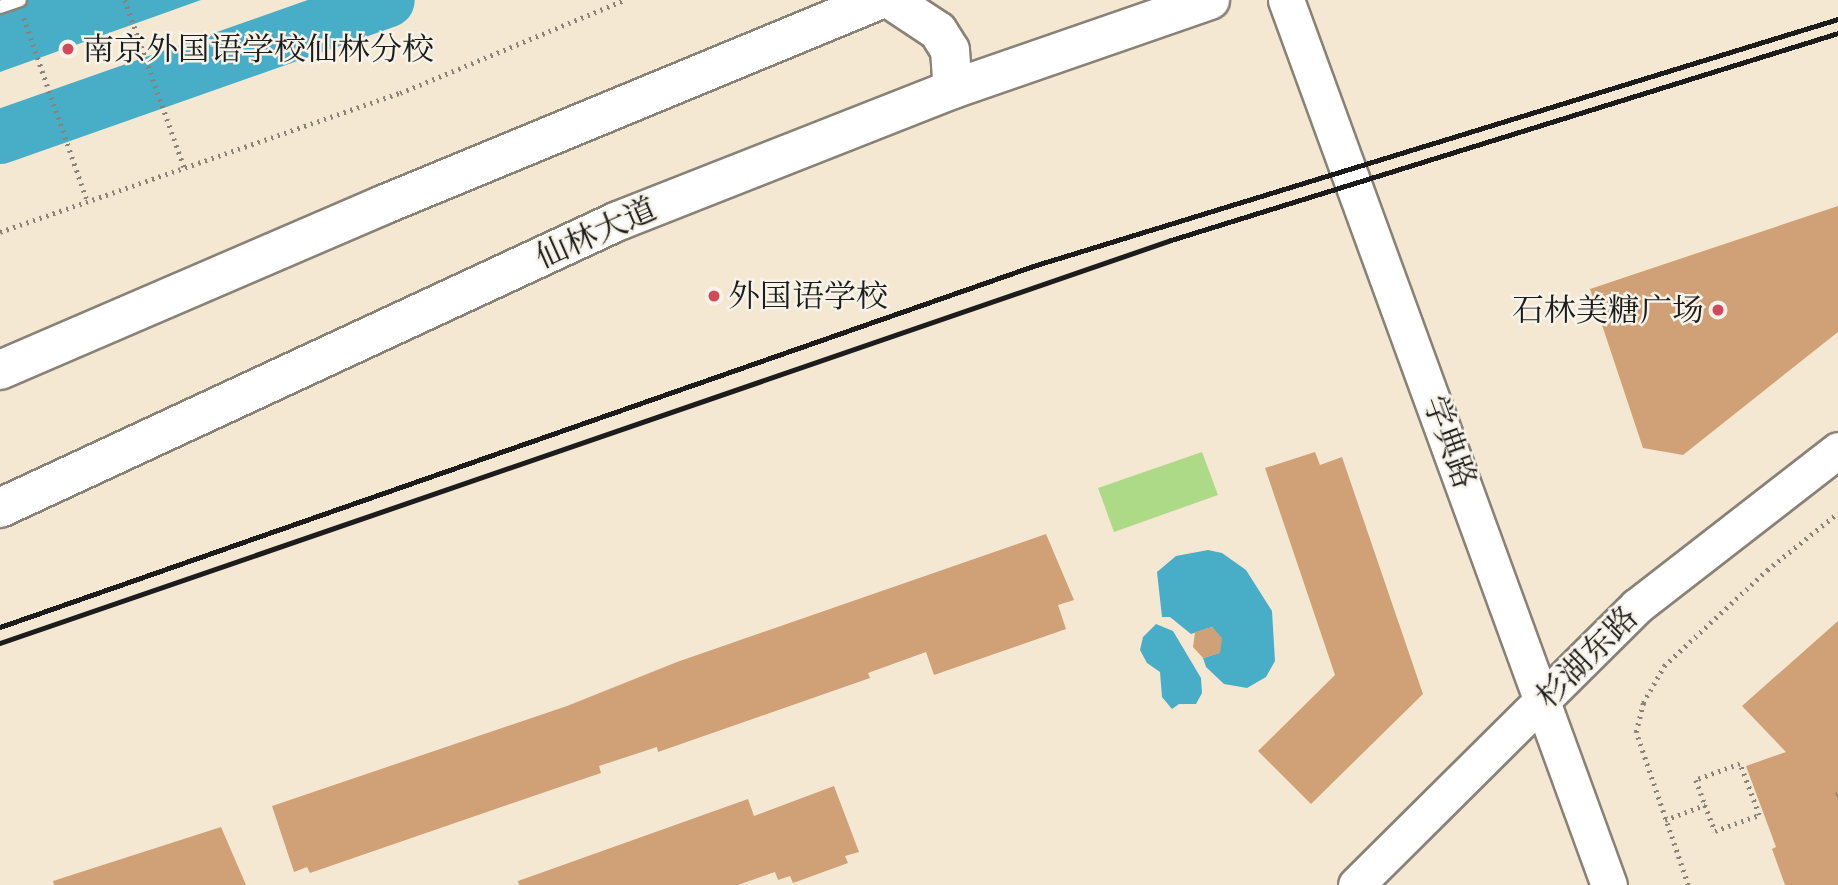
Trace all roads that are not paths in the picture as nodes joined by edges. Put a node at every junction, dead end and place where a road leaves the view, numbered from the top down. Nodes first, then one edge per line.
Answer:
1 (19, 0) edge
2 (879, 0) edge
3 (891, 0) edge
4 (1210, 0) edge
5 (1286, 0) edge
6 (0, 7) edge
7 (953, 89) junction
8 (0, 370) edge
9 (1838, 450) edge
10 (0, 508) edge
11 (1545, 699) junction
12 (1356, 885) edge
13 (1609, 885) edge

1 - 6 lane
2 - 8 main road
3 - 7 main road
4 - 7 main road, 仙林大道
5 - 11 street, 学典路
7 - 10 main road, 仙林大道
9 - 11 street, 杉湖东路
11 - 12 street, 杉湖东路
11 - 13 street, 学典路

